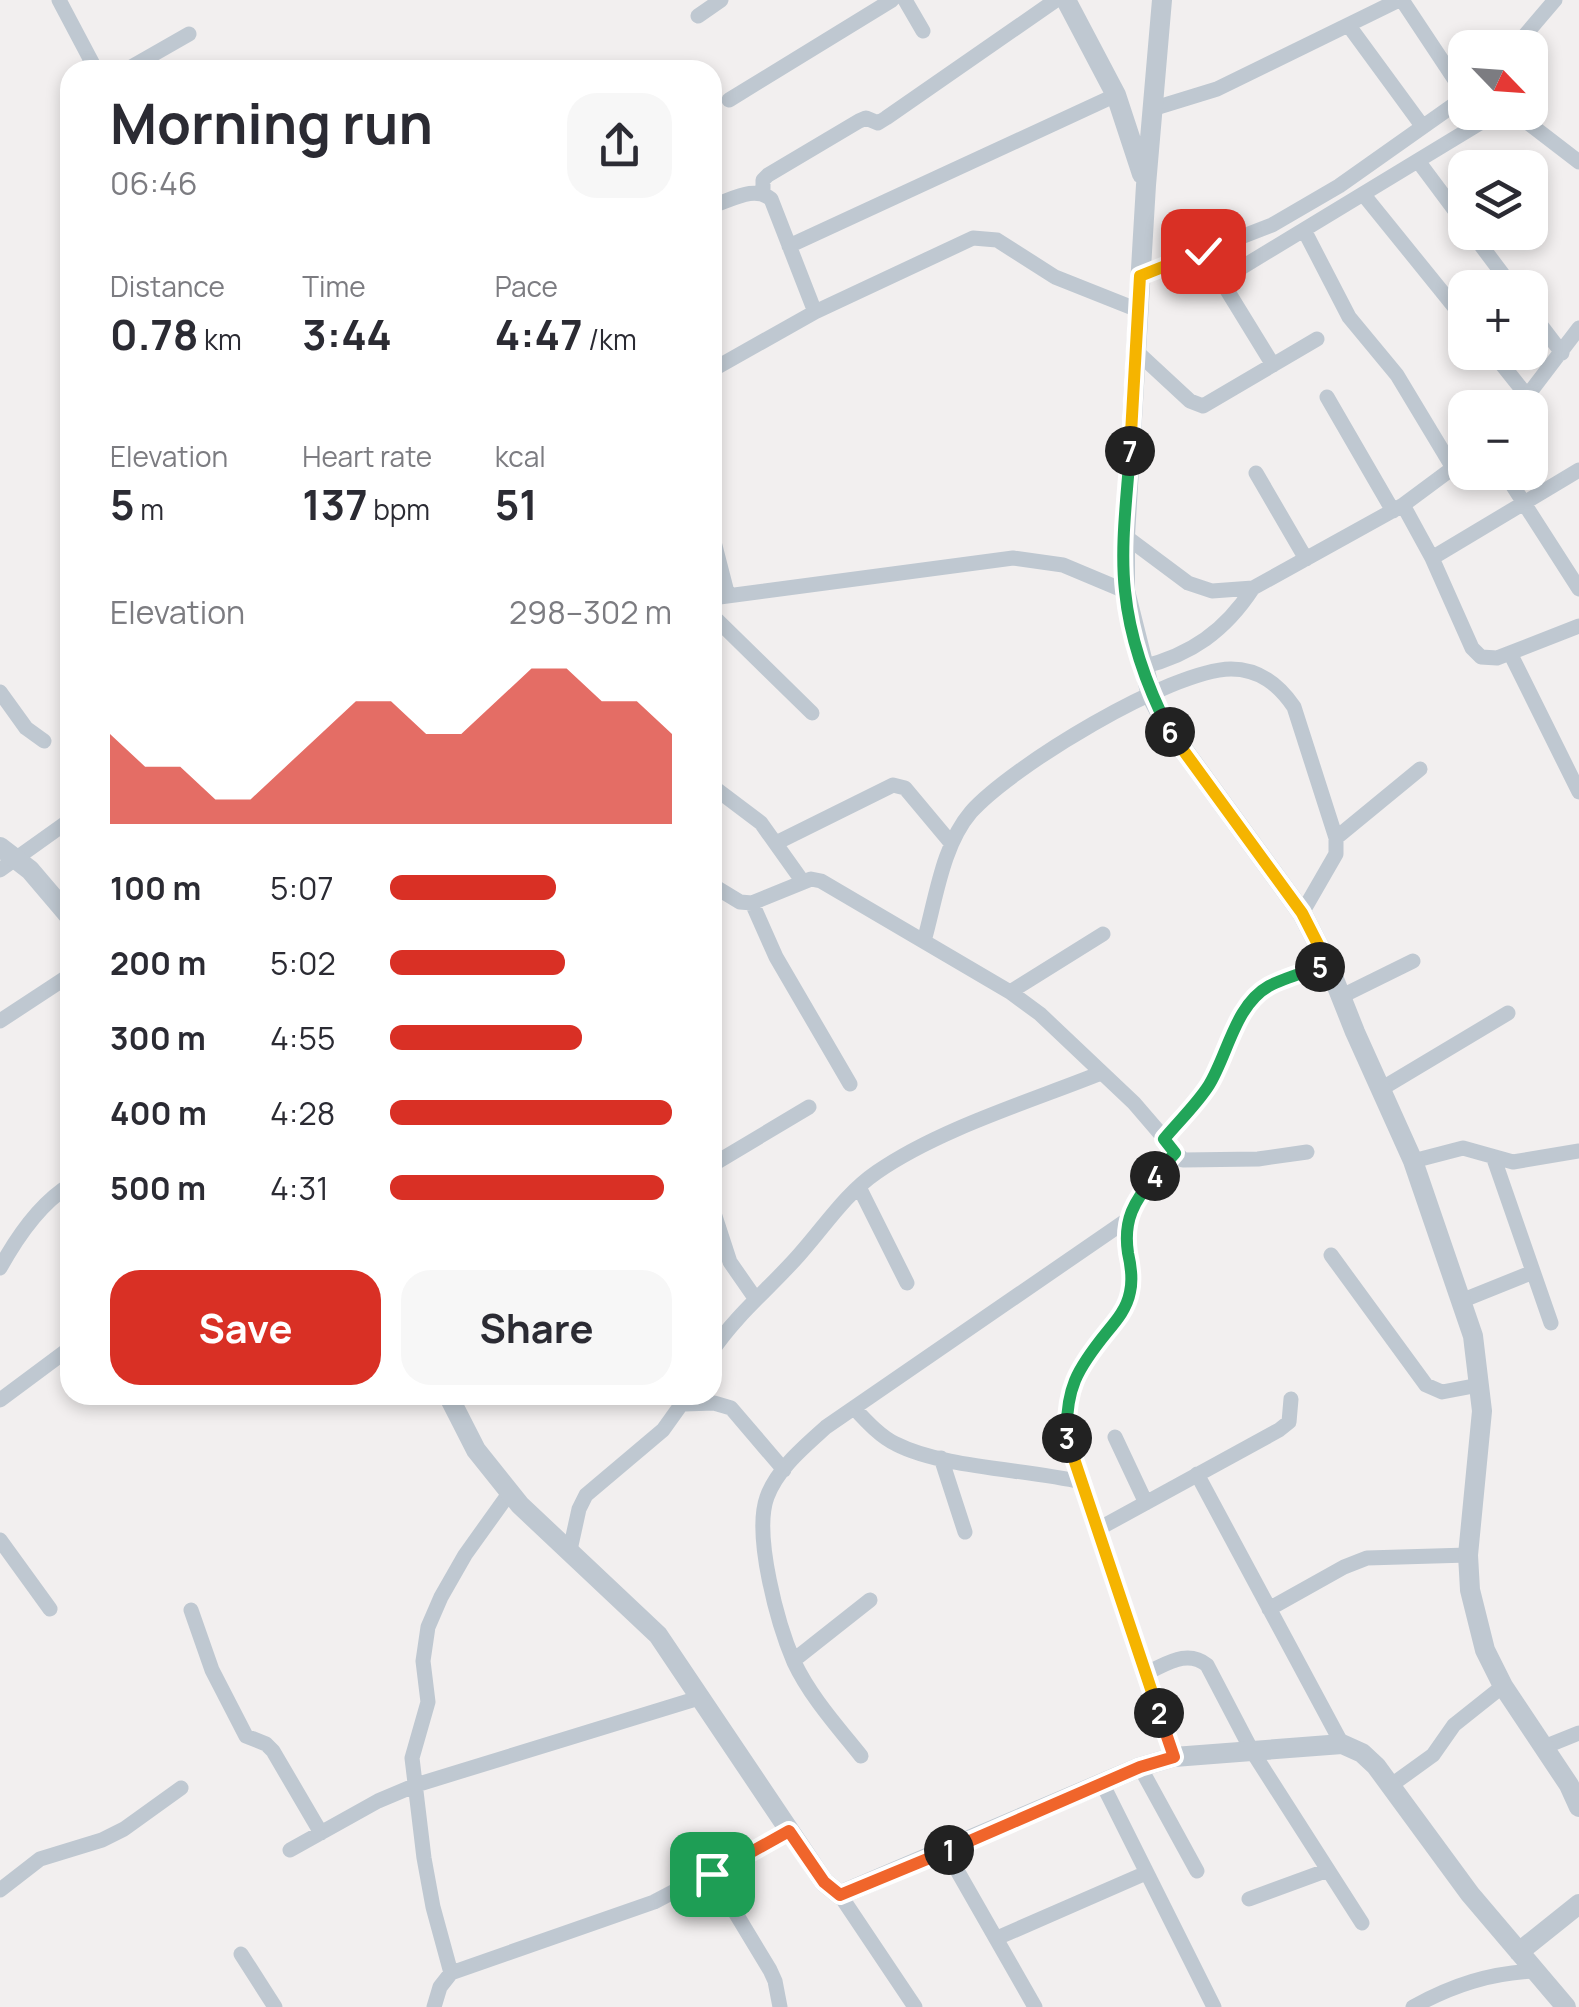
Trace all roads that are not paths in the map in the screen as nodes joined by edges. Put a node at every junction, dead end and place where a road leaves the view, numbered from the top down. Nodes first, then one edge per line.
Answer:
1 (60, 0) edge
2 (721, 0) edge
3 (892, 0) edge
4 (905, 0) edge
5 (1056, 0) edge
6 (1066, 0) edge
7 (1401, 0) edge
8 (1555, 0) edge
9 (1168, 3) edge
10 (698, 16) dead end
11 (1349, 26) junction
12 (1529, 30) edge
13 (922, 31) dead end
14 (190, 34) dead end
15 (91, 60) edge
16 (144, 60) edge
17 (1448, 70) edge
18 (1116, 96) junction
19 (730, 100) dead end
20 (1448, 108) edge
21 (1152, 109) junction
22 (1423, 126) junction
23 (1469, 130) edge
24 (1537, 130) edge
25 (1418, 161) junction
26 (1579, 162) edge
27 (1146, 185) junction
28 (763, 192) junction
29 (1363, 194) junction
30 (1448, 201) edge
31 (722, 203) edge
32 (1304, 230) junction
33 (789, 246) junction
34 (1203, 251) junction
35 (1140, 276) junction
36 (1221, 280) junction
37 (1448, 299) edge
38 (1138, 310) junction
39 (815, 312) junction
40 (1579, 328) edge
41 (1548, 335) edge
42 (1317, 339) dead end
43 (1136, 351) junction
44 (1562, 353) junction
45 (722, 364) edge
46 (1273, 365) junction
47 (1533, 390) edge
48 (1326, 397) dead end
49 (1448, 447) edge
50 (1579, 470) edge
51 (1448, 471) edge
52 (1256, 473) dead end
53 (1517, 490) edge
54 (1526, 502) junction
55 (1398, 508) junction
56 (1125, 536) junction
57 (1432, 558) junction
58 (1306, 559) junction
59 (1253, 588) junction
60 (1579, 589) edge
61 (1125, 591) junction
62 (722, 597) edge
63 (722, 625) edge
64 (1579, 626) edge
65 (1510, 653) junction
66 (1142, 667) junction
67 (0, 692) edge
68 (1151, 694) junction
69 (812, 713) dead end
70 (44, 741) dead end
71 (1420, 768) dead end
72 (1579, 792) edge
73 (722, 794) edge
74 (60, 826) edge
75 (1336, 838) junction
76 (776, 843) junction
77 (951, 843) junction
78 (6, 858) edge
79 (802, 882) junction
80 (722, 891) edge
81 (752, 903) junction
82 (60, 908) edge
83 (1302, 913) junction
84 (1103, 934) dead end
85 (924, 941) junction
86 (1413, 961) dead end
87 (1328, 964) junction
88 (60, 983) edge
89 (1010, 992) junction
90 (1340, 997) junction
91 (1508, 1013) dead end
92 (0, 1022) edge
93 (1101, 1074) junction
94 (850, 1084) dead end
95 (1381, 1089) junction
96 (809, 1107) dead end
97 (1164, 1139) junction
98 (1579, 1151) edge
99 (1307, 1152) dead end
100 (1175, 1153) junction
101 (722, 1158) edge
102 (1494, 1160) junction
103 (1413, 1161) junction
104 (859, 1187) junction
105 (60, 1193) edge
106 (1127, 1220) junction
107 (722, 1238) edge
108 (1330, 1255) dead end
109 (0, 1268) edge
110 (1533, 1272) junction
111 (907, 1283) dead end
112 (755, 1298) junction
113 (1461, 1300) junction
114 (1551, 1323) dead end
115 (722, 1335) edge
116 (60, 1355) edge
117 (1479, 1385) junction
118 (1291, 1399) dead end
119 (0, 1400) edge
120 (453, 1405) edge
121 (681, 1405) edge
122 (721, 1405) edge
123 (855, 1409) junction
124 (1116, 1437) dead end
125 (941, 1458) junction
126 (784, 1470) junction
127 (1196, 1474) junction
128 (1081, 1482) junction
129 (510, 1492) junction
130 (1146, 1502) junction
131 (1098, 1529) junction
132 (965, 1532) dead end
133 (0, 1540) edge
134 (570, 1550) junction
135 (1468, 1555) junction
136 (870, 1600) dead end
137 (50, 1609) dead end
138 (1270, 1609) junction
139 (191, 1610) dead end
140 (794, 1660) junction
141 (1146, 1672) junction
142 (1503, 1686) junction
143 (702, 1697) junction
144 (1579, 1733) edge
145 (1342, 1744) junction
146 (1544, 1747) junction
147 (1252, 1751) junction
148 (860, 1756) dead end
149 (1174, 1757) junction
150 (1140, 1767) junction
151 (1102, 1783) junction
152 (416, 1785) junction
153 (1390, 1786) junction
154 (181, 1788) dead end
155 (1579, 1807) edge
156 (789, 1831) junction
157 (321, 1833) junction
158 (290, 1850) dead end
159 (946, 1851) junction
160 (1196, 1870) dead end
161 (1328, 1870) junction
162 (1146, 1873) junction
163 (712, 1874) junction
164 (0, 1890) edge
165 (840, 1895) junction
166 (1249, 1899) dead end
167 (1579, 1904) edge
168 (1362, 1923) dead end
169 (997, 1938) junction
170 (1519, 1952) junction
171 (241, 1954) dead end
172 (1535, 1971) junction
173 (451, 1972) junction
174 (433, 2006) edge
175 (275, 2007) edge
176 (780, 2007) edge
177 (916, 2007) edge
178 (1035, 2007) edge
179 (1214, 2007) edge
180 (1414, 2007) edge
181 (1566, 2007) edge

1 - 15 street
2 - 10 street
3 - 19 street
4 - 13 street
5 - 28 street
6 - 18 street
7 - 11 street
7 - 17 street
8 - 12 street
9 - 21 street
11 - 21 street
11 - 22 street
14 - 16 street
18 - 27 street
18 - 33 street
20 - 22 street
21 - 27 street
22 - 34 street
23 - 25 street
24 - 26 street
25 - 29 street
25 - 30 street
27 - 35 street
28 - 31 street
28 - 33 street
29 - 32 street
29 - 37 street
32 - 36 street
32 - 49 street
33 - 39 street
34 - 35 street
34 - 36 street
35 - 38 street
36 - 46 street
38 - 39 street
38 - 43 street
39 - 45 street
40 - 44 street
41 - 44 street
42 - 46 street
43 - 46 street
43 - 56 street
44 - 47 street
48 - 55 street
50 - 54 street
51 - 55 street
52 - 58 street
53 - 54 street
54 - 57 street
54 - 60 street
55 - 57 street
55 - 58 street
56 - 59 street
56 - 61 street
57 - 65 street
58 - 59 street
59 - 66 street
61 - 62 street
61 - 66 street
63 - 69 street
64 - 65 street
65 - 72 street
66 - 68 street
67 - 70 street
68 - 75 street
68 - 77 street
68 - 83 street
71 - 75 street
73 - 76 street
74 - 78 street
75 - 83 street
76 - 77 street
76 - 79 street
77 - 85 street
78 - 82 street
79 - 81 street
79 - 85 street
80 - 81 street
81 - 94 street
83 - 87 street
84 - 89 street
85 - 89 street
86 - 90 street
87 - 90 street
87 - 97 street
88 - 92 street
89 - 93 street
90 - 95 street
91 - 95 street
93 - 97 street
93 - 104 street
95 - 103 street
96 - 101 street
97 - 100 street
98 - 102 street
99 - 100 street
100 - 106 street
102 - 103 street
102 - 110 street
103 - 113 street
104 - 111 street
104 - 112 street
105 - 109 street
106 - 123 street
106 - 128 street
107 - 112 street
108 - 117 street
110 - 113 street
110 - 114 street
112 - 115 street
113 - 117 street
116 - 119 street
117 - 135 street
118 - 127 street
120 - 129 street
121 - 134 street
122 - 126 street
123 - 125 street
123 - 126 street
124 - 130 street
125 - 128 street
125 - 132 street
126 - 140 street
127 - 130 street
127 - 138 street
128 - 131 street
129 - 134 street
129 - 152 street
130 - 131 street
131 - 141 street
133 - 137 street
134 - 143 street
135 - 138 street
135 - 142 street
136 - 140 street
138 - 145 street
139 - 157 street
140 - 148 street
141 - 147 street
141 - 149 street
142 - 146 street
142 - 153 street
143 - 152 street
143 - 156 street
144 - 146 street
145 - 147 street
145 - 153 street
146 - 155 street
147 - 149 street
147 - 161 street
149 - 150 street
150 - 151 street
150 - 160 street
151 - 159 street
151 - 162 street
152 - 157 street
152 - 173 street
153 - 170 street
154 - 164 street
156 - 163 street
156 - 165 street
157 - 158 street
159 - 165 street
159 - 169 street
161 - 166 street
161 - 168 street
162 - 169 street
162 - 179 street
163 - 173 street
163 - 176 street
165 - 177 street
167 - 170 street
169 - 178 street
170 - 172 street
171 - 175 street
172 - 180 street
172 - 181 street
173 - 174 street

